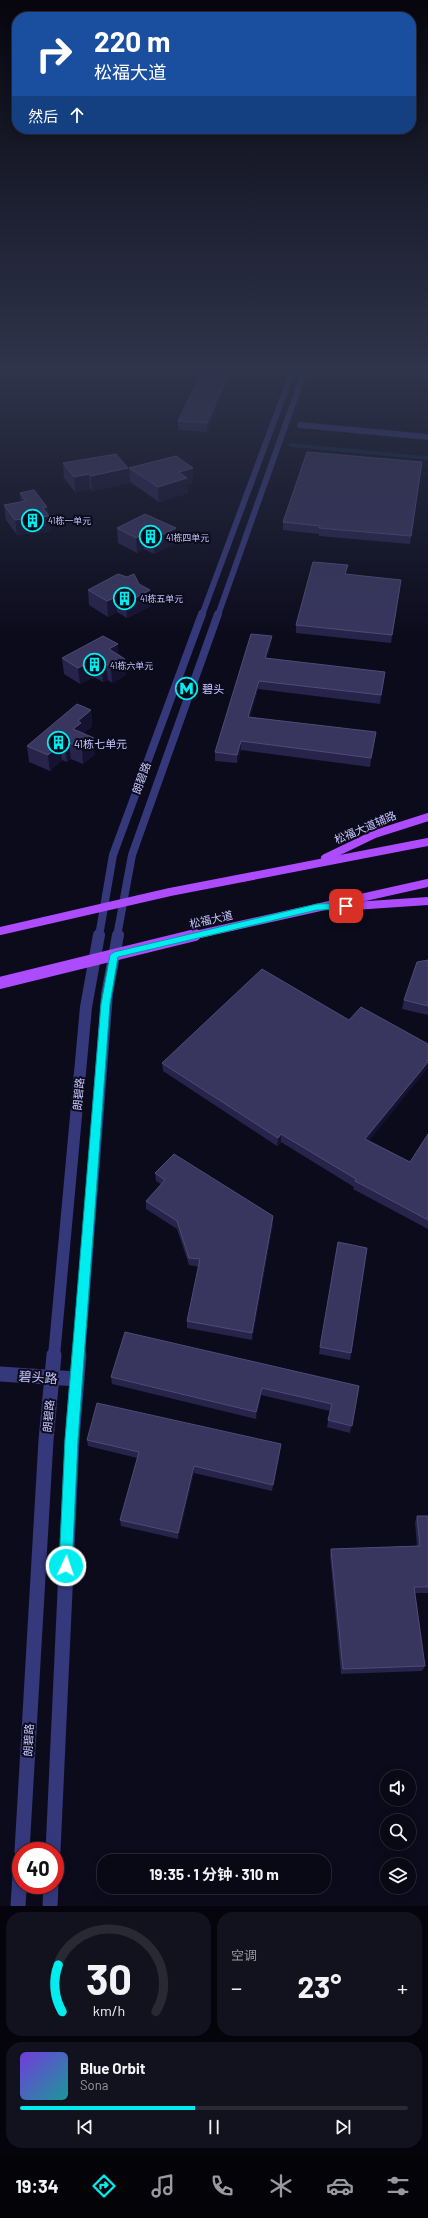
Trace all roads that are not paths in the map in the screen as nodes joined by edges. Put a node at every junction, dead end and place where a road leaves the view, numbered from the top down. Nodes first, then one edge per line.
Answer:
1 (261, 459) edge
2 (273, 459) edge
3 (428, 817) edge
4 (428, 842) edge
5 (312, 864) junction
6 (428, 883) edge
7 (428, 901) edge
8 (123, 903) junction
9 (104, 907) junction
10 (317, 907) junction
11 (0, 931) edge
12 (114, 955) junction
13 (94, 960) junction
14 (0, 983) edge
15 (0, 1374) edge
16 (52, 1377) junction
17 (77, 1379) junction
18 (23, 1842) edge
19 (53, 1842) edge
20 (19, 1894) edge
21 (51, 1894) edge
22 (18, 1906) edge
23 (50, 1906) edge

1 - 9 street, 朗碧路
2 - 8 street, 朗碧路
3 - 5 main road, 松福大道辅路
4 - 5 main road
5 - 8 main road
6 - 10 main road, 松福大道
7 - 10 main road
8 - 9 main road
8 - 12 street, 朗碧路
9 - 11 main road
9 - 13 street, 朗碧路
10 - 12 main road, 松福大道
12 - 13 main road, 松福大道
12 - 17 street, 朗碧路
13 - 14 main road, 松福大道
13 - 16 street, 朗碧路
15 - 16 street, 碧头路
16 - 17 street, 碧头路
16 - 18 street, 朗碧路
17 - 19 street, 朗碧路
20 - 22 street
21 - 23 street

